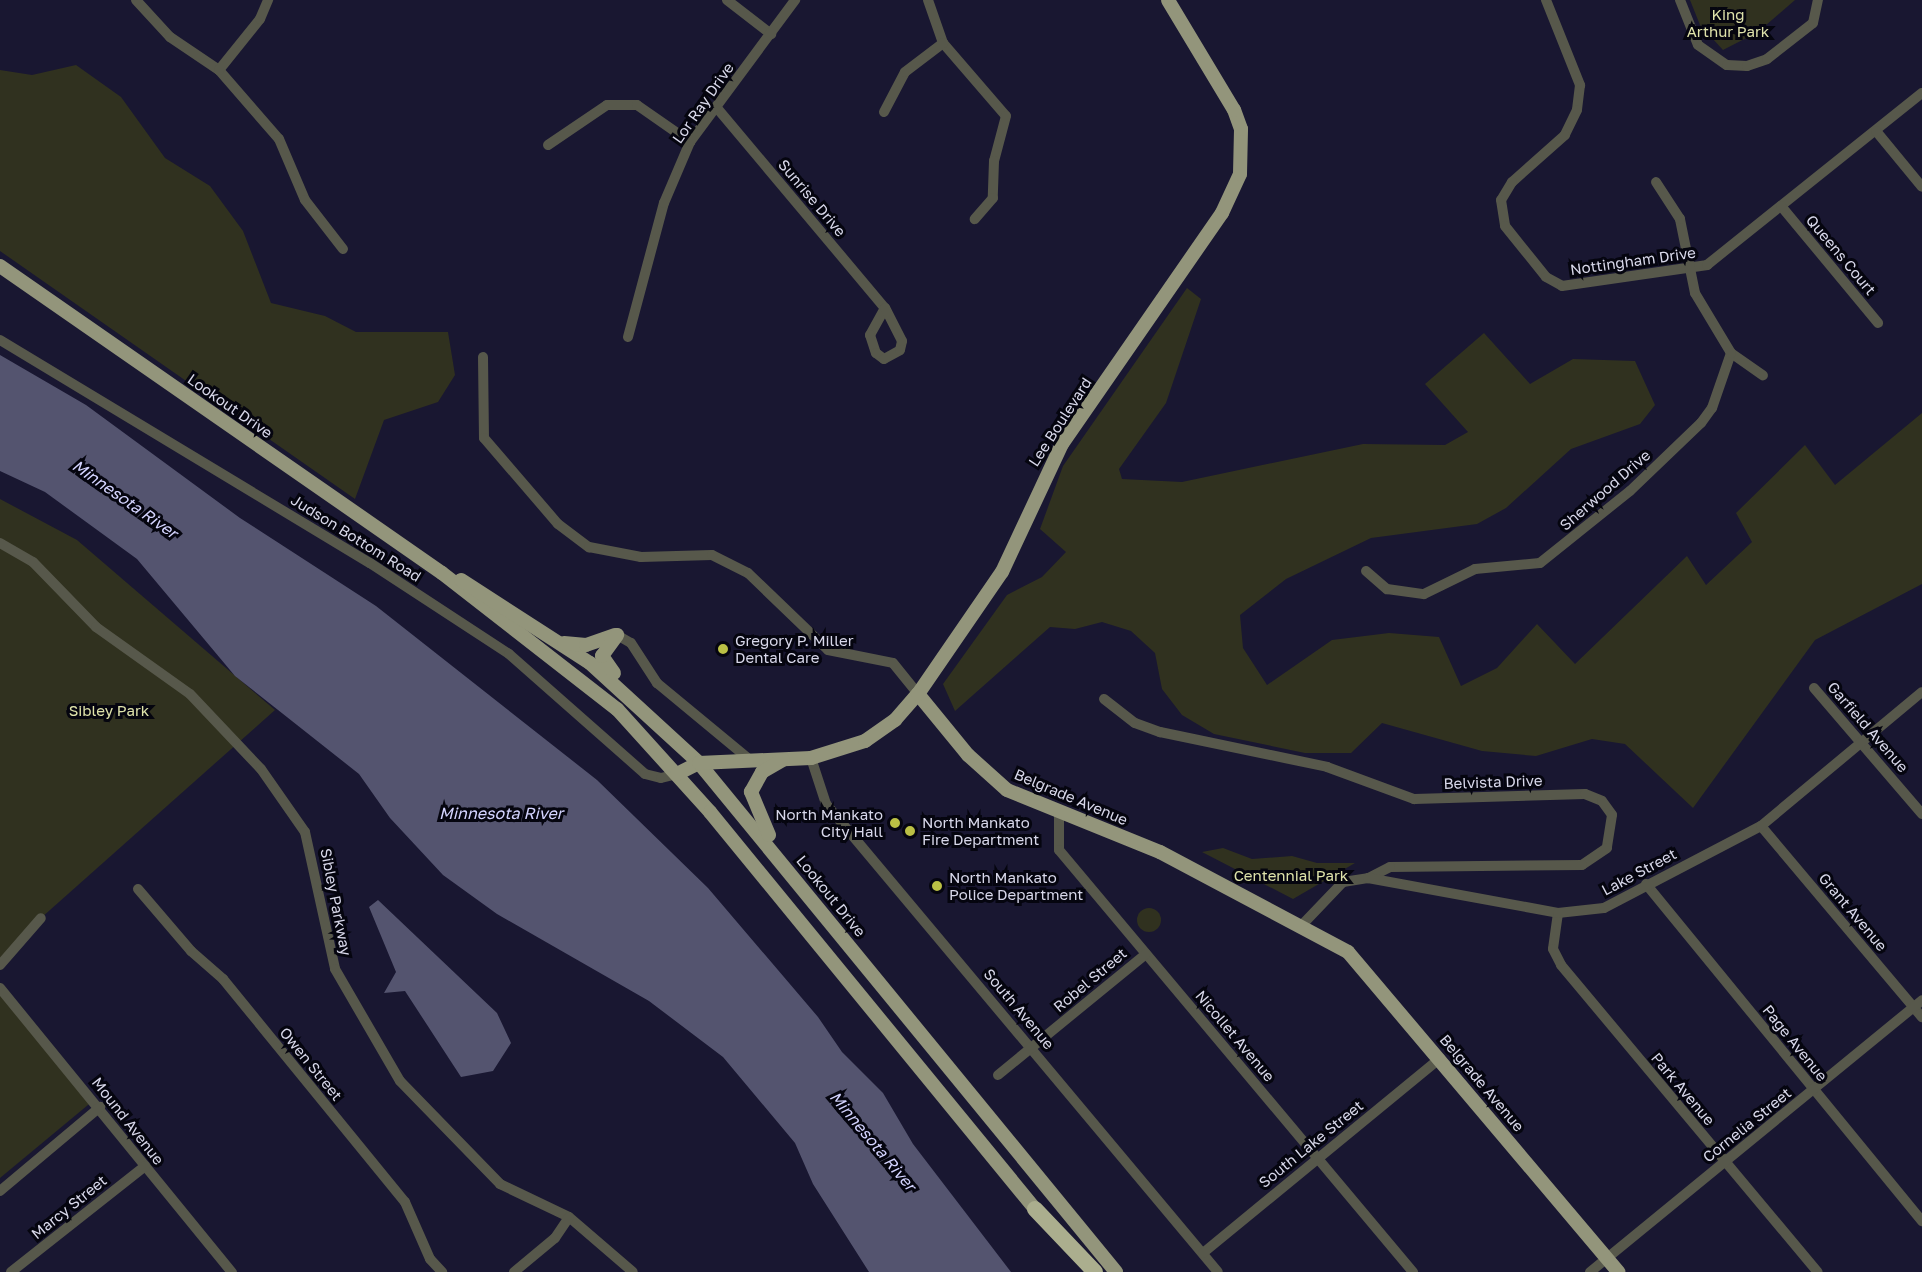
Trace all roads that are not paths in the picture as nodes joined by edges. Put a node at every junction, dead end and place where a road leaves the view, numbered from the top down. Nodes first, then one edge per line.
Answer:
1 (136, 0) edge
2 (268, 0) edge
3 (727, 0) edge
4 (795, 0) edge
5 (928, 0) edge
6 (1168, 0) edge
7 (1546, 0) edge
8 (1680, 0) edge
9 (1818, 0) edge
10 (771, 34) junction
11 (943, 43) junction
12 (219, 70) junction
13 (1922, 93) edge
14 (717, 108) junction
15 (884, 112) dead end
16 (1876, 131) junction
17 (690, 142) junction
18 (548, 146) dead end
19 (1656, 182) dead end
20 (1922, 187) edge
21 (1781, 206) junction
22 (975, 219) dead end
23 (343, 249) dead end
24 (0, 266) edge
25 (1690, 270) junction
26 (885, 308) dead end
27 (1878, 323) dead end
28 (628, 337) dead end
29 (0, 340) edge
30 (1731, 353) junction
31 (483, 357) dead end
32 (1763, 375) dead end
33 (0, 543) edge
34 (1366, 571) dead end
35 (442, 573) junction
36 (617, 635) junction
37 (563, 642) junction
38 (1814, 688) dead end
39 (1922, 692) edge
40 (918, 694) junction
41 (1104, 699) dead end
42 (670, 732) junction
43 (1863, 744) junction
44 (811, 758) junction
45 (784, 759) junction
46 (750, 760) junction
47 (699, 763) junction
48 (677, 774) junction
49 (1059, 813) junction
50 (1922, 814) edge
51 (1761, 826) junction
52 (1368, 878) junction
53 (1646, 884) junction
54 (138, 889) dead end
55 (814, 901) junction
56 (1558, 914) junction
57 (41, 918) dead end
58 (1301, 926) junction
59 (1146, 954) junction
60 (0, 964) edge
61 (0, 988) edge
62 (1918, 1003) edge
63 (1922, 1017) edge
64 (1033, 1047) junction
65 (1440, 1058) junction
66 (998, 1075) dead end
67 (1813, 1089) junction
68 (100, 1107) junction
69 (1319, 1157) junction
70 (1724, 1162) junction
71 (144, 1166) junction
72 (0, 1191) edge
73 (1035, 1209) junction
74 (569, 1216) junction
75 (1922, 1221) edge
76 (1203, 1253) junction
77 (1607, 1259) junction
78 (12, 1272) edge
79 (232, 1272) edge
80 (442, 1272) edge
81 (514, 1272) edge
82 (633, 1272) edge
83 (1084, 1272) edge
84 (1095, 1272) edge
85 (1116, 1272) edge
86 (1218, 1272) edge
87 (1413, 1272) edge
88 (1590, 1272) edge
89 (1618, 1272) edge
90 (1818, 1272) edge

1 - 12 street
2 - 12 street
3 - 10 street
4 - 10 street, Lor Ray Drive
5 - 11 street
6 - 40 main road, Lee Boulevard
7 - 25 street, Nottingham Drive
8 - 9 street
10 - 14 street, Lor Ray Drive
11 - 15 street
11 - 22 street
12 - 23 street
13 - 16 street, Nottingham Drive
14 - 17 street, Lor Ray Drive
14 - 26 street, Sunrise Drive
16 - 20 street
16 - 21 street, Nottingham Drive
17 - 18 street
17 - 28 street, Lor Ray Drive
19 - 25 street
21 - 25 street, Nottingham Drive
21 - 27 street, Queens Court
24 - 35 main road, Lookout Drive
25 - 30 street
29 - 48 street, Judson Bottom Road
30 - 32 street
30 - 34 street, Sherwood Drive
31 - 40 street, Belgrade Avenue
33 - 74 street, Sibley Parkway
35 - 37 main road, Lookout Drive
35 - 48 main road, Lookout Drive
36 - 37 main road
36 - 42 main road
36 - 46 street
37 - 42 main road, Lookout Drive
38 - 43 street, Garfield Avenue
39 - 43 street, Lake Street
40 - 44 main road, Lee Boulevard
40 - 49 main road, Belgrade Avenue
41 - 52 street, Belvista Drive
42 - 47 main road, Lookout Drive
43 - 50 street, Garfield Avenue
43 - 51 street, Lake Street
44 - 45 main road, Lee Boulevard
44 - 64 street, South Avenue
45 - 46 main road, Lee Boulevard
45 - 55 main road
46 - 47 main road, Lee Boulevard
47 - 48 main road, Lee Boulevard
47 - 55 main road, Lookout Drive
48 - 73 main road, Lookout Drive
49 - 58 main road, Belgrade Avenue
49 - 59 street, Nicollet Avenue
51 - 53 street, Lake Street
51 - 62 street, Grant Avenue
52 - 56 street, Lake Street
52 - 58 street, Lake Street
53 - 56 street, Lake Street
53 - 67 street, Page Avenue
54 - 80 street, Owen Street
55 - 85 main road, Lookout Drive
56 - 70 street, Park Avenue
57 - 60 street
58 - 65 main road, Belgrade Avenue
59 - 64 street, Robel Street
59 - 69 street, Nicollet Avenue
61 - 68 street, Mound Avenue
62 - 63 street, Grant Avenue
62 - 67 street, Cornelia Street
64 - 66 street, Robel Street
64 - 76 street, South Avenue
65 - 69 street, South Lake Street
65 - 77 main road, Belgrade Avenue
67 - 70 street, Cornelia Street
67 - 75 street, Page Avenue
68 - 71 street, Mound Avenue
68 - 72 street
69 - 76 street, South Lake Street
69 - 87 street, Nicollet Avenue
70 - 77 street, Cornelia Street
70 - 90 street, Park Avenue
71 - 78 street, Marcy Street
71 - 79 street, Mound Avenue
73 - 83 highway
73 - 84 highway
74 - 81 street
74 - 82 street, Sibley Parkway
76 - 86 street, South Avenue
77 - 88 street, Cornelia Street
77 - 89 main road, Belgrade Avenue

